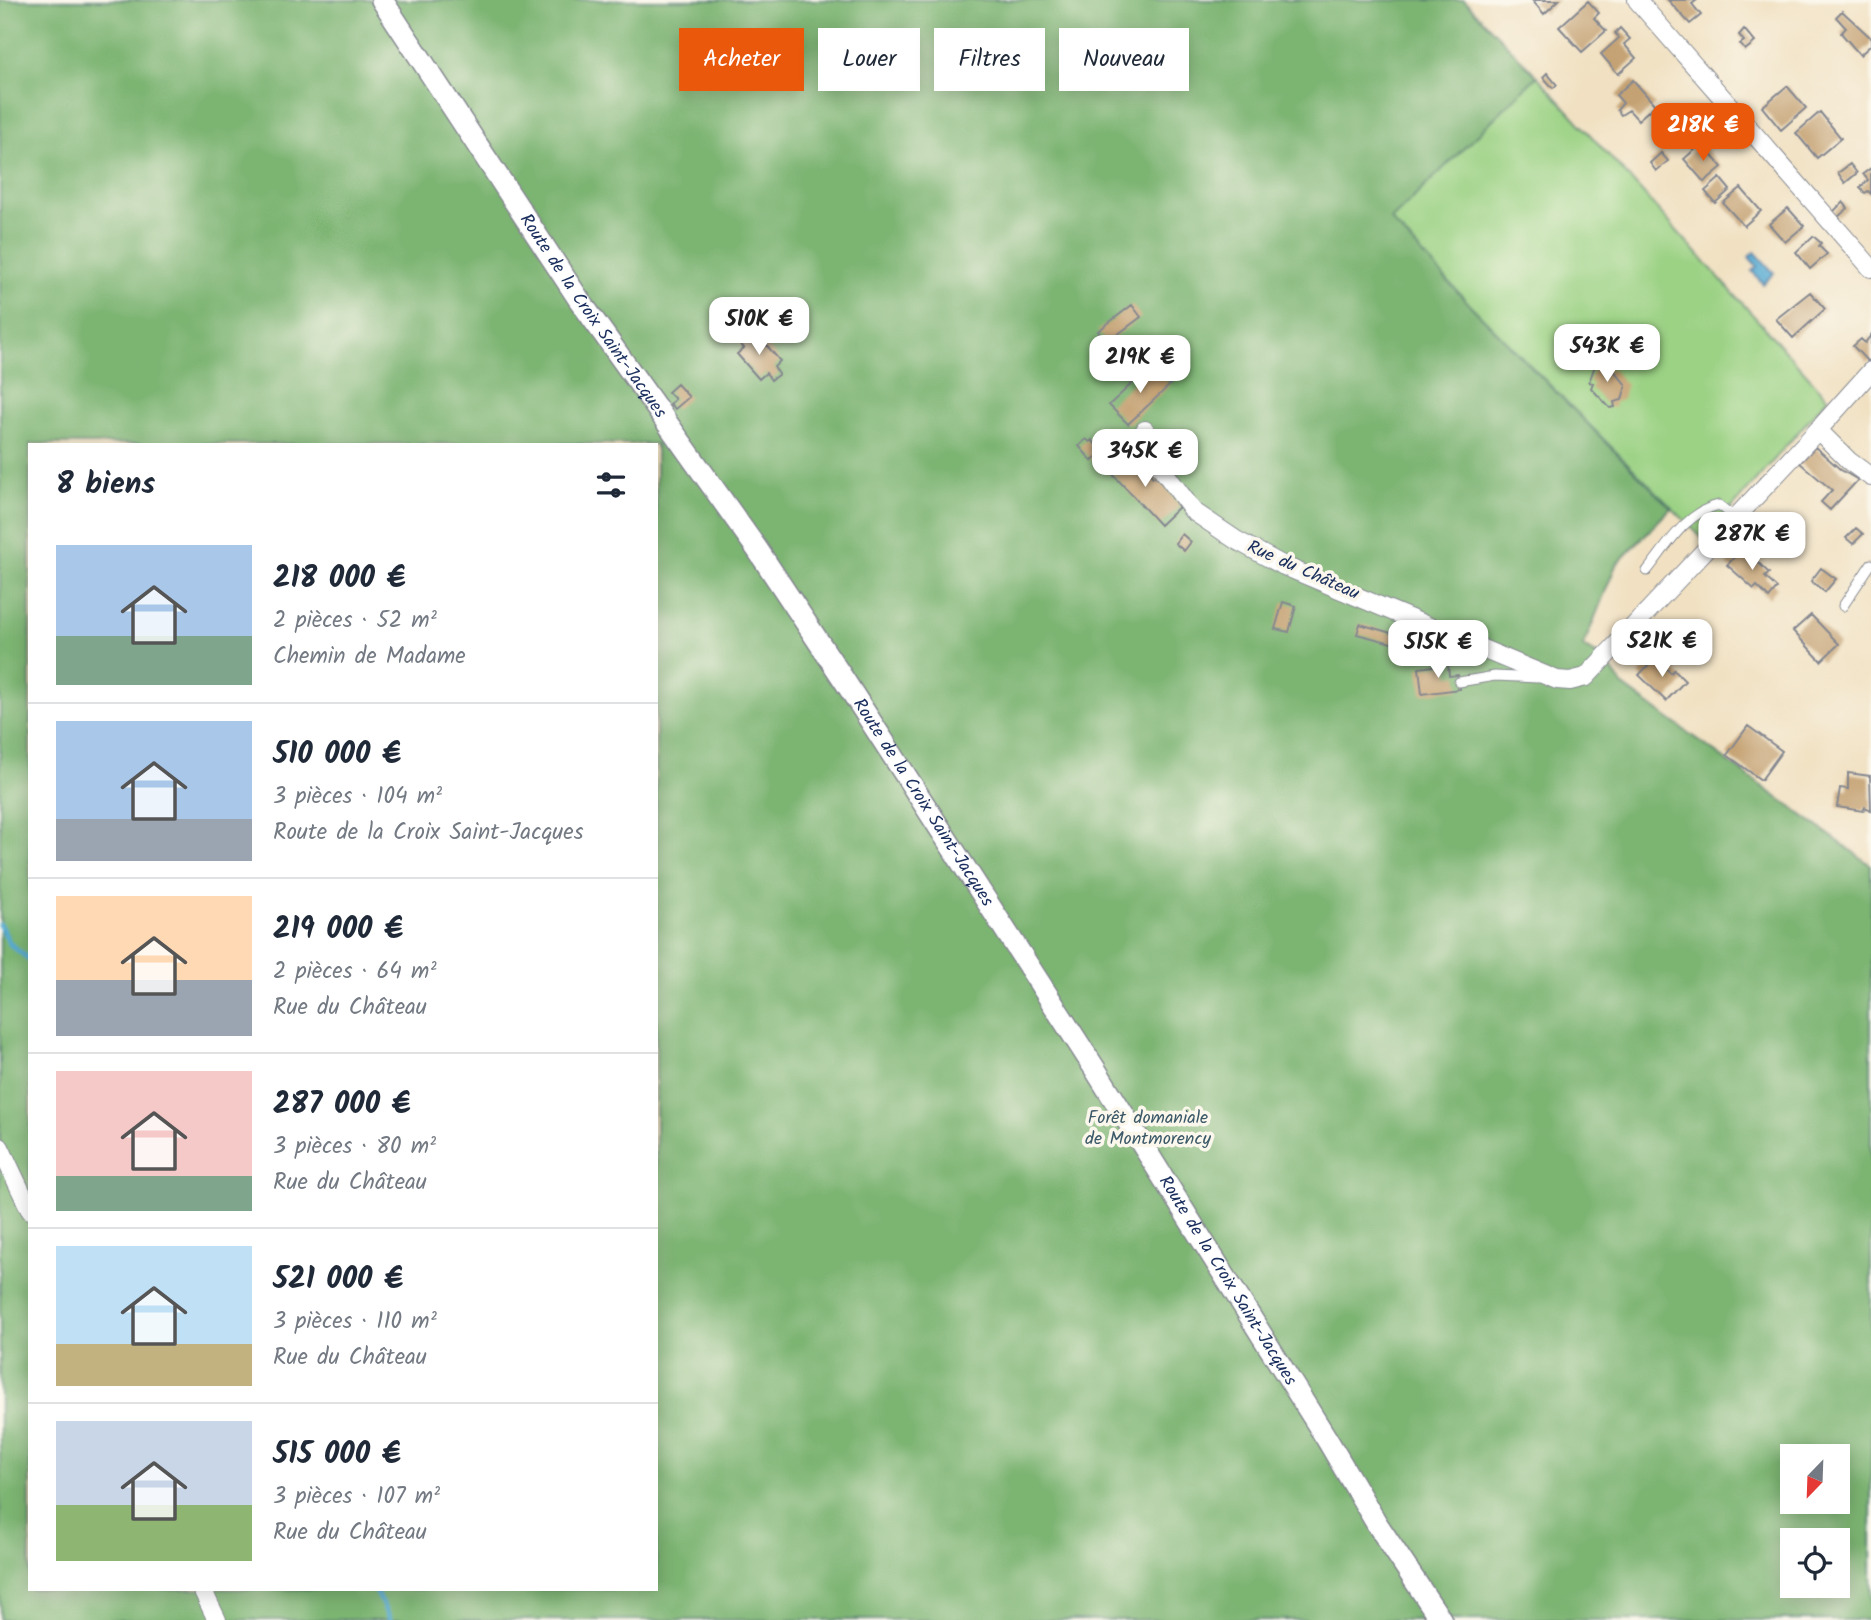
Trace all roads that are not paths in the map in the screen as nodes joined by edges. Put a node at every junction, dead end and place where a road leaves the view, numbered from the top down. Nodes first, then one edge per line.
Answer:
1 (382, 0) edge
2 (1637, 0) edge
3 (1871, 268) edge
4 (1871, 370) edge
5 (1145, 430) dead end
6 (1818, 430) junction
7 (1871, 477) edge
8 (1736, 518) junction
9 (1871, 565) edge
10 (1647, 570) dead end
11 (1843, 606) dead end
12 (1557, 680) junction
13 (1459, 682) dead end
14 (0, 1147) edge
15 (28, 1206) edge
16 (203, 1591) edge
17 (216, 1620) edge
18 (1441, 1620) edge

1 - 18 street, Route de la Croix Saint-Jacques
2 - 3 street
4 - 6 street
5 - 12 street, Rue du Château
6 - 7 street
6 - 8 street
8 - 10 lane
8 - 12 street
9 - 11 lane
12 - 13 lane
14 - 15 street
16 - 17 street

